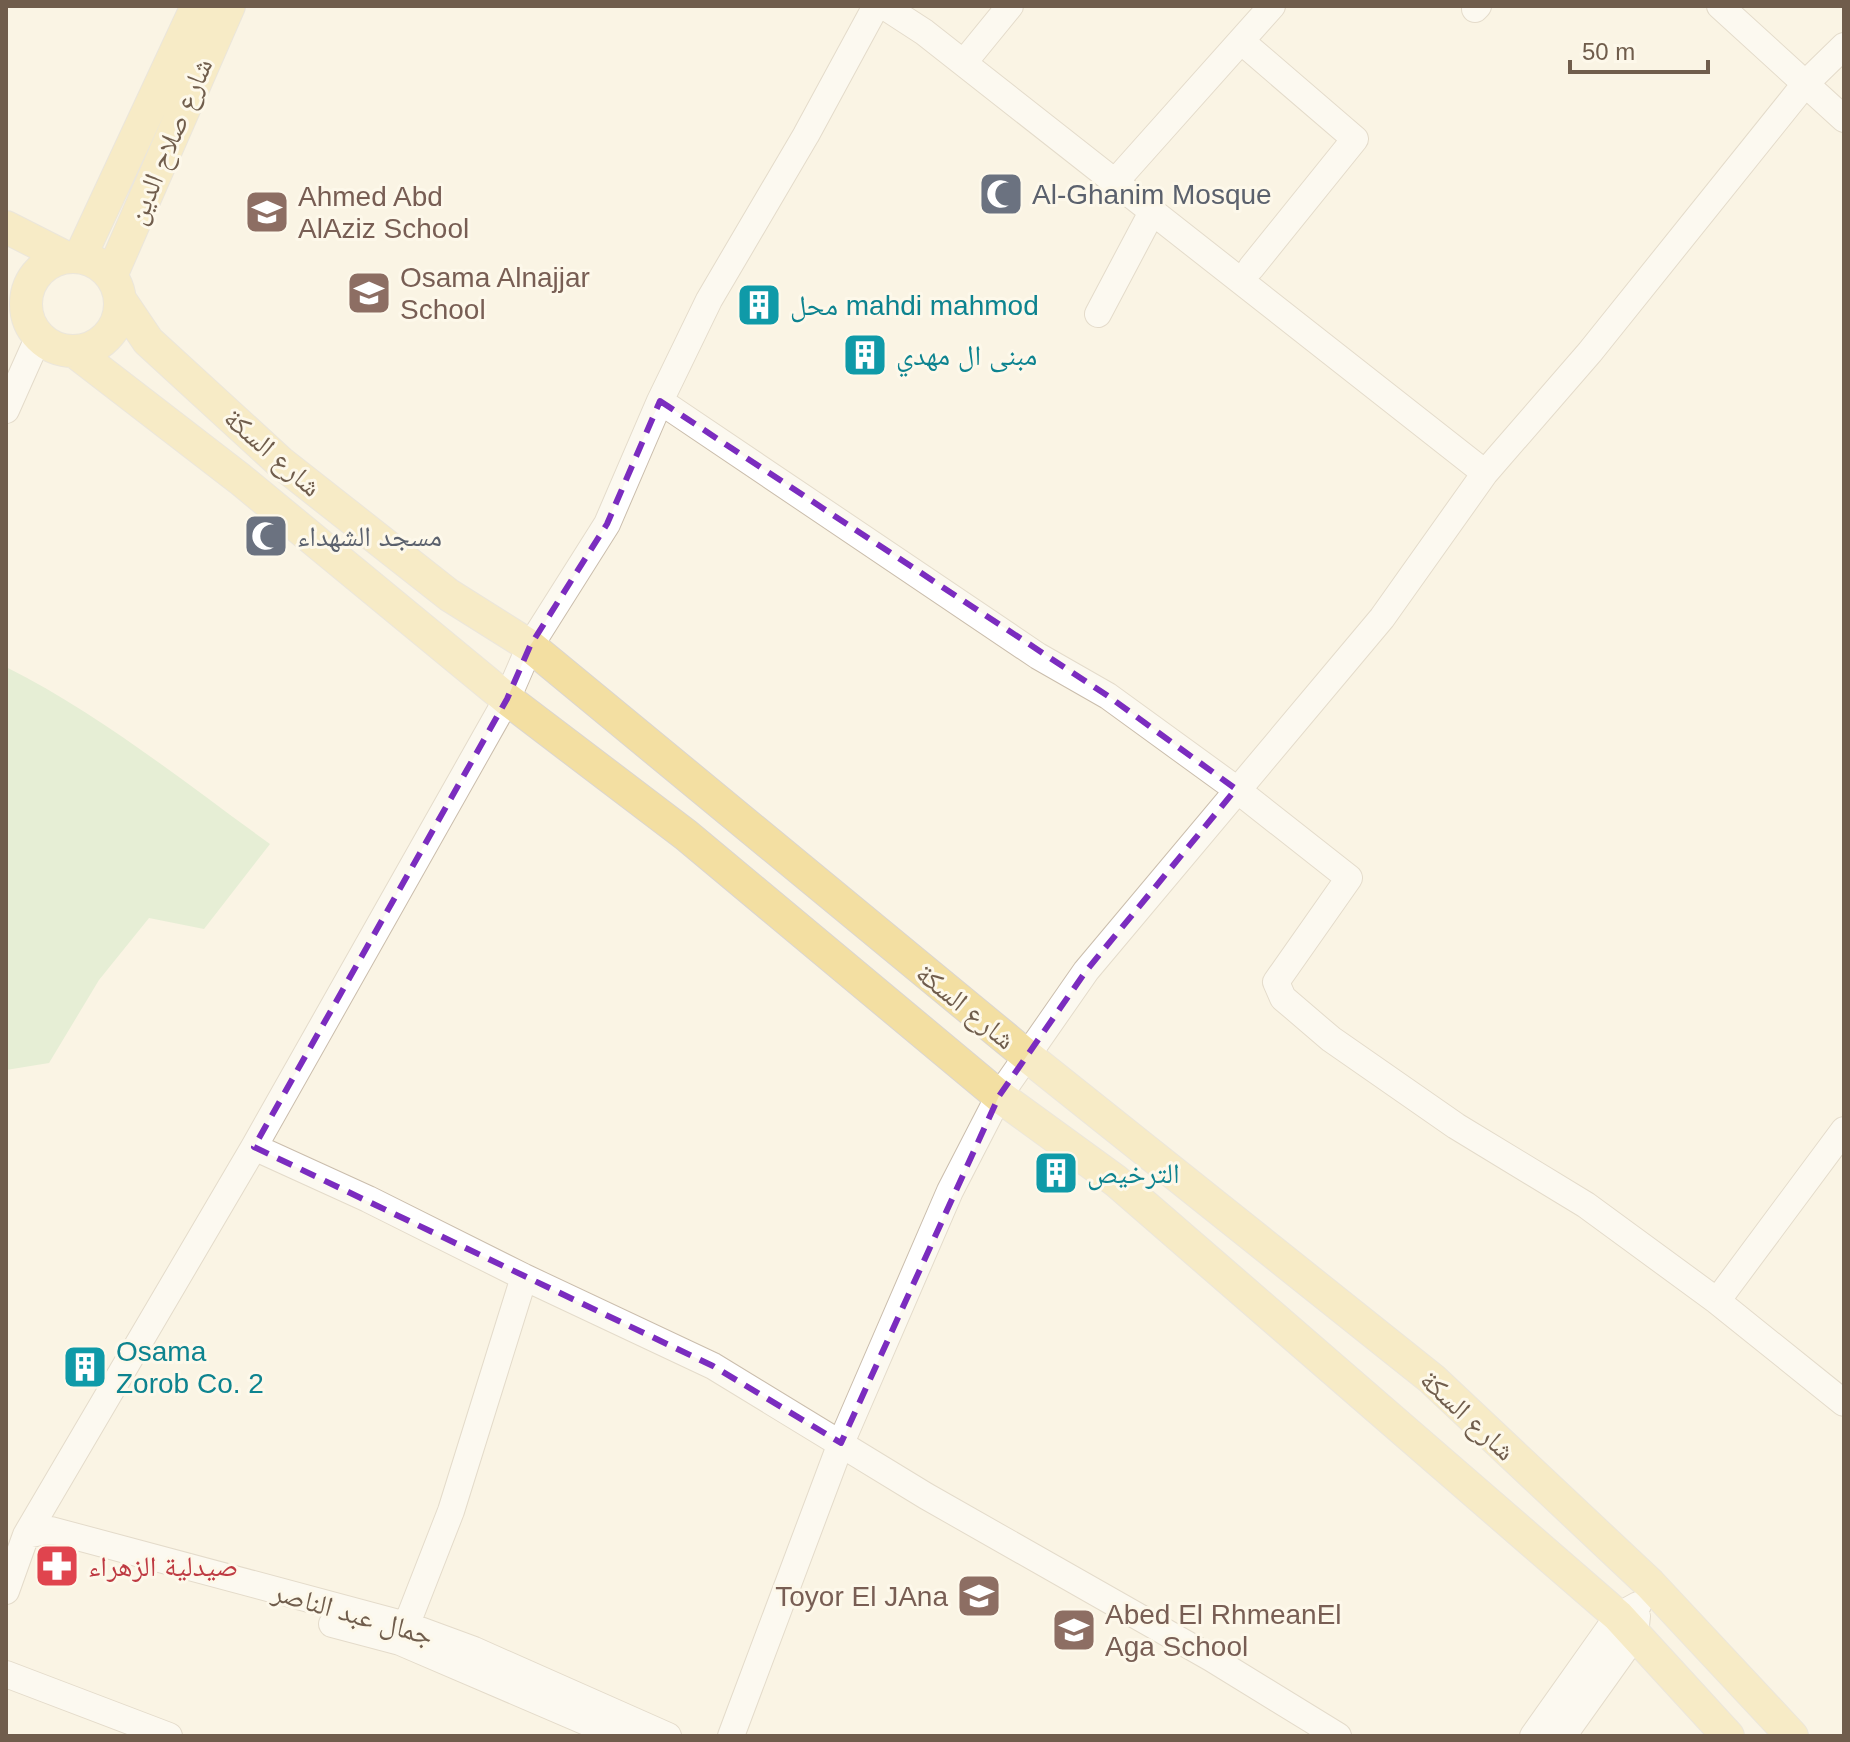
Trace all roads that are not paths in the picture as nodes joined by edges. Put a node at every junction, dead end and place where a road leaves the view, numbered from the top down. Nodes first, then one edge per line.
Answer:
1 (876, 6) edge
2 (884, 6) edge
3 (907, 6) edge
4 (1010, 6) edge
5 (1272, 6) edge
6 (1720, 6) edge
7 (202, 12) edge
8 (1241, 41) junction
9 (1844, 46) edge
10 (970, 55) junction
11 (1805, 84) junction
12 (1844, 119) edge
13 (1123, 173) junction
14 (1152, 212) junction
15 (6, 227) edge
16 (73, 257) junction
17 (1251, 268) junction
18 (116, 288) junction
19 (16, 293) edge
20 (1098, 314) dead end
21 (39, 336) junction
22 (74, 351) junction
23 (660, 401) junction
24 (6, 410) edge
25 (1491, 467) junction
26 (530, 646) junction
27 (507, 699) junction
28 (1236, 789) junction
29 (1026, 1055) junction
30 (999, 1096) junction
31 (1844, 1130) edge
32 (254, 1147) junction
33 (524, 1277) junction
34 (1717, 1301) junction
35 (1844, 1403) edge
36 (841, 1443) junction
37 (16, 1533) edge
38 (6, 1591) edge
39 (1626, 1626) junction
40 (403, 1633) junction
41 (6, 1674) edge
42 (169, 1736) edge
43 (619, 1736) edge
44 (668, 1736) edge
45 (731, 1736) edge
46 (1338, 1736) edge
47 (1533, 1736) edge
48 (1563, 1736) edge
49 (1728, 1736) edge
50 (1792, 1736) edge

1 - 23 street
2 - 14 street
3 - 10 street
4 - 10 street
5 - 8 street
6 - 11 street
7 - 16 main road, شارع صلاح الدين
7 - 18 main road, شارع صلاح الدين
8 - 13 street
8 - 17 street
9 - 11 street
10 - 13 street
11 - 12 street
11 - 25 street
13 - 17 street
14 - 20 street
14 - 25 street
15 - 16 main road
16 - 18 main road
16 - 19 main road
17 - 25 street
18 - 22 main road
18 - 26 main road, شارع السكة
19 - 21 main road
21 - 22 main road
21 - 24 street
22 - 27 main road, شارع السكة
23 - 26 street
23 - 28 street
25 - 28 street
26 - 27 street
26 - 29 main road, شارع السكة
27 - 30 main road, شارع السكة
27 - 32 street
28 - 29 street
28 - 34 street
29 - 30 street
29 - 50 main road, شارع السكة
30 - 36 street
30 - 39 main road, شارع السكة
31 - 34 street
32 - 33 street
32 - 37 street
33 - 36 street
33 - 40 street
34 - 35 street
36 - 45 street
36 - 46 street
37 - 38 street
37 - 40 street, جمال عبد الناصر
39 - 47 street
39 - 48 street
39 - 49 main road, شارع السكة
40 - 43 street, جمال عبد الناصر
40 - 44 street, جمال عبد الناصر
41 - 42 street

